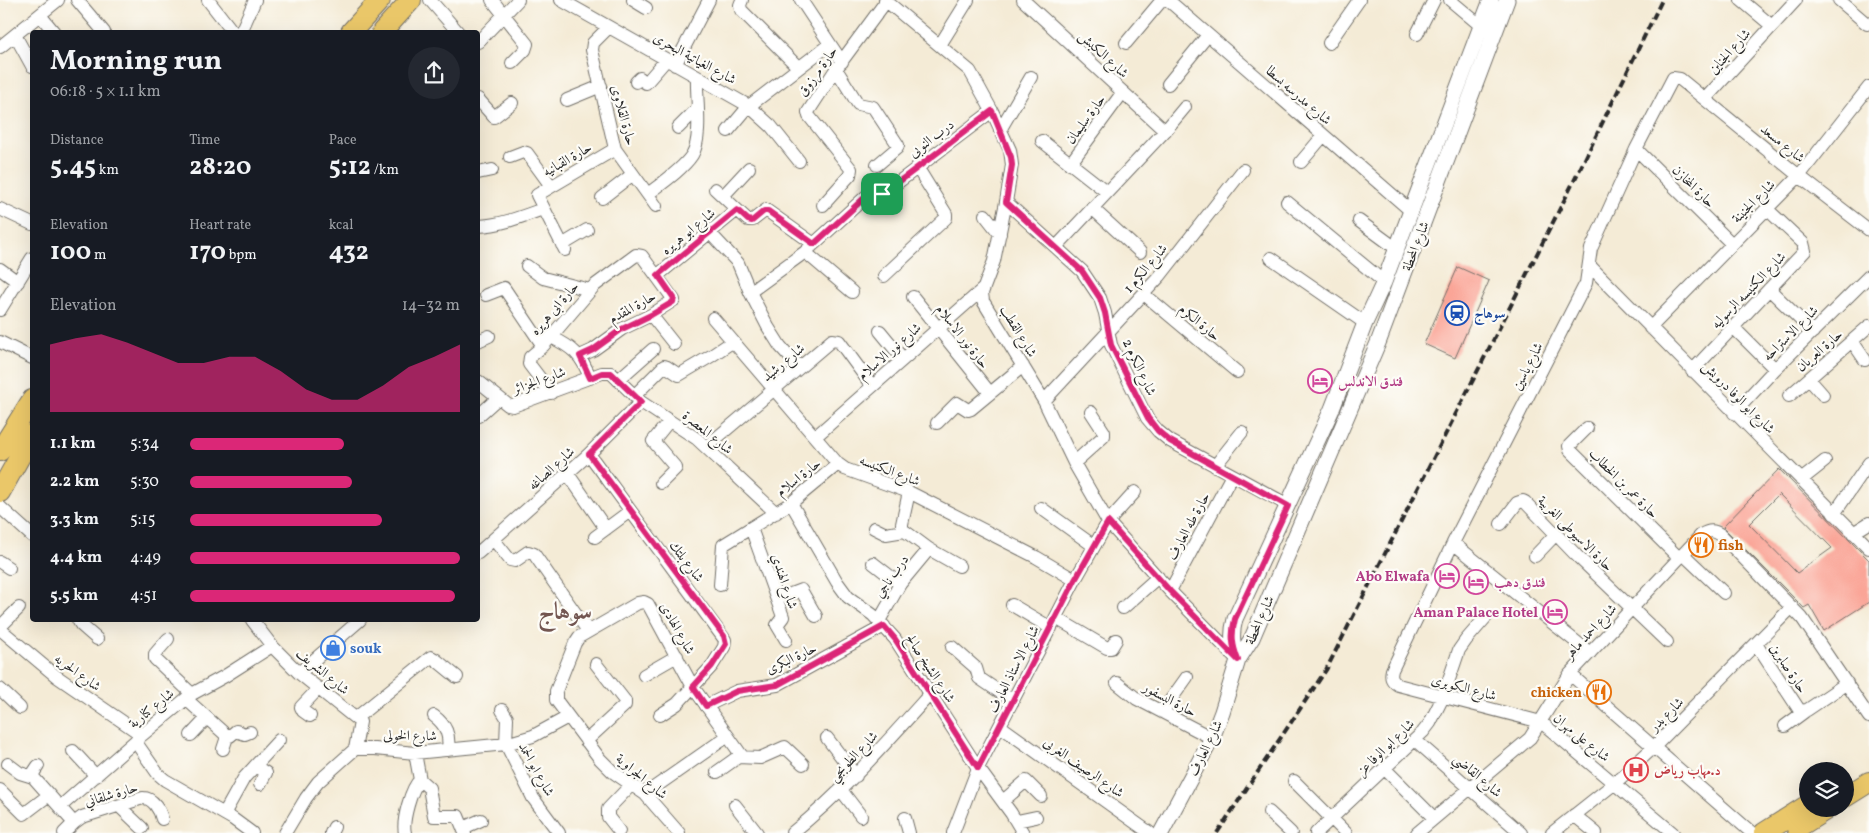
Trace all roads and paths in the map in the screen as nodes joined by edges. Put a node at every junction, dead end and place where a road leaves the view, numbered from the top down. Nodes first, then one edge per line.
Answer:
1 (77, 0) edge
2 (208, 0) edge
3 (255, 0) edge
4 (380, 0) edge
5 (411, 0) edge
6 (430, 0) edge
7 (492, 0) edge
8 (518, 0) edge
9 (561, 0) edge
10 (633, 0) edge
11 (709, 0) edge
12 (742, 0) edge
13 (801, 0) edge
14 (886, 0) edge
15 (968, 0) edge
16 (1023, 0) edge
17 (1162, 0) edge
18 (1168, 0) edge
19 (1359, 0) edge
20 (1434, 0) edge
21 (1450, 0) edge
22 (1491, 0) edge
23 (1506, 0) edge
24 (1741, 0) edge
25 (1796, 0) edge
26 (1839, 0) edge
27 (51, 2) edge
28 (646, 8) dead end
29 (40, 15) junction
30 (504, 15) junction
31 (1868, 24) dead end
32 (1481, 26) junction
33 (1772, 26) junction
34 (609, 27) junction
35 (52, 30) edge
36 (102, 30) edge
37 (231, 30) edge
38 (242, 30) edge
39 (353, 30) edge
40 (384, 30) edge
41 (456, 30) edge
42 (1417, 34) dead end
43 (15, 35) junction
44 (1208, 35) junction
45 (480, 40) edge
46 (1126, 43) dead end
47 (1329, 43) dead end
48 (830, 44) junction
49 (940, 45) junction
50 (0, 47) edge
51 (30, 62) edge
52 (512, 63) dead end
53 (671, 63) junction
54 (839, 66) junction
55 (798, 67) junction
56 (697, 77) junction
57 (1031, 78) dead end
58 (1680, 79) joint
59 (636, 82) dead end
60 (1168, 84) dead end
61 (600, 86) junction
62 (1123, 92) junction
63 (1867, 95) edge
64 (567, 100) dead end
65 (1705, 100) junction
66 (512, 103) dead end
67 (480, 104) edge
68 (749, 106) junction
69 (1185, 107) dead end
70 (697, 109) junction
71 (992, 111) junction
72 (678, 128) dead end
73 (1000, 130) junction
74 (728, 131) dead end
75 (1165, 131) junction
76 (1323, 136) junction
77 (1042, 141) dead end
78 (615, 149) junction
79 (1636, 149) junction
80 (510, 157) dead end
81 (799, 161) dead end
82 (1301, 162) dead end
83 (1070, 164) junction
84 (877, 165) dead end
85 (917, 167) junction
86 (749, 168) dead end
87 (492, 170) dead end
88 (1243, 170) dead end
89 (480, 173) edge
90 (633, 174) junction
91 (1799, 176) junction
92 (551, 186) junction
93 (1106, 192) junction
94 (648, 194) junction
95 (602, 198) dead end
96 (1006, 202) junction
97 (1288, 202) dead end
98 (823, 205) dead end
99 (656, 206) dead end
100 (543, 208) junction
101 (1092, 208) junction
102 (1766, 209) junction
103 (0, 210) edge
104 (737, 210) junction
105 (1411, 211) junction
106 (985, 215) dead end
107 (1359, 221) dead end
108 (30, 223) edge
109 (1867, 224) edge
110 (480, 226) edge
111 (587, 230) dead end
112 (710, 233) junction
113 (1000, 234) junction
114 (1732, 244) junction
115 (1056, 247) junction
116 (809, 248) junction
117 (1397, 249) junction
118 (1140, 252) dead end
119 (1271, 258) dead end
120 (30, 261) edge
121 (1589, 265) junction
122 (527, 266) dead end
123 (0, 269) edge
124 (658, 275) junction
125 (884, 276) dead end
126 (1868, 278) edge
127 (18, 282) junction
128 (1384, 282) junction
129 (983, 289) junction
130 (1770, 289) junction
131 (590, 290) junction
132 (750, 292) junction
133 (852, 292) dead end
134 (1144, 294) junction
135 (486, 295) dead end
136 (914, 297) dead end
137 (0, 310) edge
138 (651, 315) junction
139 (713, 318) dead end
140 (1366, 323) junction
141 (1869, 326) edge
142 (1733, 327) junction
143 (938, 328) junction
144 (1650, 328) junction
145 (880, 331) dead end
146 (1109, 332) junction
147 (1813, 332) junction
148 (547, 341) junction
149 (1852, 341) junction
150 (0, 342) edge
151 (732, 342) junction
152 (674, 344) dead end
153 (653, 349) dead end
154 (580, 356) junction
155 (30, 357) edge
156 (903, 359) junction
157 (1865, 360) dead end
158 (1023, 366) junction
159 (799, 367) junction
160 (1775, 369) junction
161 (1692, 371) junction
162 (1237, 372) dead end
163 (590, 378) junction
164 (1809, 378) junction
165 (618, 380) junction
166 (480, 383) edge
167 (872, 386) junction
168 (774, 390) junction
169 (551, 392) junction
170 (990, 393) junction
171 (1823, 395) dead end
172 (1789, 396) dead end
173 (498, 398) junction
174 (638, 399) junction
175 (1044, 401) junction
176 (30, 403) edge
177 (1091, 412) dead end
178 (1734, 413) junction
179 (480, 414) edge
180 (670, 421) junction
181 (937, 423) dead end
182 (1587, 428) dead end
183 (1242, 432) dead end
184 (815, 436) junction
185 (30, 440) edge
186 (2, 443) edge
187 (706, 447) junction
188 (589, 454) junction
189 (1825, 461) dead end
190 (1869, 463) edge
191 (838, 464) junction
192 (1074, 464) junction
193 (1215, 466) junction
194 (568, 474) junction
195 (1232, 475) junction
196 (1801, 480) junction
197 (661, 483) dead end
198 (0, 492) edge
199 (909, 492) junction
200 (1135, 492) dead end
201 (790, 503) junction
202 (1288, 506) junction
203 (0, 507) edge
204 (1041, 508) dead end
205 (630, 511) junction
206 (776, 513) junction
207 (1834, 514) junction
208 (1108, 522) junction
209 (1869, 522) edge
210 (1501, 524) dead end
211 (751, 528) junction
212 (874, 528) dead end
213 (606, 529) junction
214 (904, 532) junction
215 (1853, 533) junction
216 (30, 534) edge
217 (1556, 534) junction
218 (595, 537) dead end
219 (494, 540) junction
220 (1453, 543) junction
221 (1094, 546) junction
222 (1869, 548) edge
223 (929, 549) junction
224 (480, 551) edge
225 (1535, 556) dead end
226 (1681, 556) junction
227 (873, 564) dead end
228 (959, 566) dead end
229 (1158, 577) junction
230 (1075, 580) junction
231 (900, 584) junction
232 (720, 585) dead end
233 (1170, 591) junction
234 (1724, 593) dead end
235 (777, 599) junction
236 (1012, 605) dead end
237 (1792, 606) junction
238 (19, 608) dead end
239 (1123, 608) dead end
240 (1631, 609) junction
241 (816, 616) dead end
242 (1486, 617) dead end
243 (79, 622) edge
244 (254, 622) edge
245 (358, 622) edge
246 (1054, 623) junction
247 (882, 624) junction
248 (0, 628) edge
249 (588, 631) junction
250 (97, 639) dead end
251 (168, 639) dead end
252 (786, 640) dead end
253 (1116, 640) dead end
254 (1667, 642) dead end
255 (1756, 644) junction
256 (272, 646) junction
257 (952, 647) dead end
258 (1590, 653) junction
259 (676, 656) junction
260 (1238, 660) junction
261 (596, 664) dead end
262 (1392, 670) joint
263 (299, 673) junction
264 (1570, 674) junction
265 (644, 675) dead end
266 (457, 677) dead end
267 (1187, 677) dead end
268 (1117, 683) dead end
269 (1847, 683) junction
270 (693, 687) junction
271 (319, 688) junction
272 (0, 689) edge
273 (930, 694) junction
274 (189, 697) junction
275 (1443, 697) junction
276 (1013, 701) junction
277 (706, 706) junction
278 (20, 708) dead end
279 (502, 710) dead end
280 (1162, 712) junction
281 (1804, 712) junction
282 (660, 715) dead end
283 (310, 716) dead end
284 (434, 716) dead end
285 (568, 717) junction
286 (1869, 717) edge
287 (207, 718) junction
288 (356, 718) junction
289 (1541, 722) junction
290 (1000, 726) junction
291 (1785, 726) dead end
292 (250, 732) dead end
293 (192, 735) dead end
294 (728, 736) junction
295 (139, 738) junction
296 (827, 738) dead end
297 (1212, 738) junction
298 (280, 740) dead end
299 (1415, 740) junction
300 (586, 741) junction
301 (506, 744) junction
302 (1655, 746) junction
303 (355, 749) junction
304 (448, 750) junction
305 (73, 751) dead end
306 (415, 753) junction
307 (742, 756) junction
308 (8, 764) dead end
309 (803, 764) dead end
310 (255, 766) junction
311 (1869, 766) edge
312 (978, 768) junction
313 (1385, 769) junction
314 (717, 772) dead end
315 (1854, 775) edge
316 (96, 776) junction
317 (856, 776) junction
318 (420, 780) junction
319 (1294, 781) dead end
320 (1869, 782) edge
321 (1615, 783) junction
322 (260, 784) dead end
323 (631, 786) junction
324 (1470, 788) junction
325 (0, 790) edge
326 (841, 790) junction
327 (1854, 791) edge
328 (644, 794) junction
329 (49, 795) junction
330 (1042, 796) dead end
331 (1003, 801) junction
332 (735, 805) dead end
333 (119, 806) junction
334 (60, 807) junction
335 (1799, 811) edge
336 (1269, 812) dead end
337 (224, 814) junction
338 (1574, 815) junction
339 (861, 816) dead end
340 (1036, 817) dead end
341 (1814, 817) edge
342 (162, 818) dead end
343 (905, 818) dead end
344 (1434, 818) junction
345 (1332, 819) junction
346 (481, 820) dead end
347 (74, 823) junction
348 (1020, 827) edge
349 (142, 828) dead end
350 (246, 831) edge
351 (464, 831) edge
352 (619, 831) dead end
353 (64, 833) edge
354 (285, 833) edge
355 (405, 833) edge
356 (559, 833) edge
357 (679, 833) edge
358 (756, 833) edge
359 (792, 833) edge
360 (909, 833) edge
361 (953, 833) edge
362 (1150, 833) edge
363 (1161, 833) edge
364 (1291, 833) edge
365 (1316, 833) edge
366 (1346, 833) edge
367 (1417, 833) edge
368 (1521, 833) edge
369 (1552, 833) edge
370 (1596, 833) edge
371 (1673, 833) edge
372 (1752, 833) edge
373 (1764, 833) edge
374 (1789, 833) edge

1 - 36 street
2 - 37 street
3 - 38 street
4 - 39 main road
5 - 40 main road
6 - 41 street
7 - 30 street
8 - 30 street
9 - 34 street, شارع الغياتية البحرى
10 - 28 street
11 - 53 street
12 - 55 street
13 - 48 street
14 - 49 street
14 - 54 street, حارة مرزوق
15 - 49 street
16 - 62 street, شارع الكبش
17 - 46 street
18 - 44 street, شارع مدرسه بسطا
19 - 47 street
20 - 42 street
21 - 32 street
22 - 32 street, شارع المحطة
23 - 260 street, شارع المحطة
24 - 33 street
25 - 33 street, شارع الجناين
26 - 31 street
27 - 29 street
29 - 35 street
29 - 43 street
30 - 45 street
30 - 52 street
32 - 105 street, شارع المحطة
33 - 65 street, شارع الجناين
34 - 53 street, شارع الغياتية البحرى
34 - 61 street, حارة القلاوى
43 - 50 street
43 - 51 street
44 - 60 street
44 - 76 street, شارع مدرسه بسطا
48 - 54 street
48 - 55 street
49 - 71 street
53 - 56 street, شارع الغياتية البحرى
53 - 59 street
54 - 84 street
54 - 98 street, حارة مرزوق
55 - 68 street
56 - 68 street, شارع الغياتية البحرى
56 - 70 street
57 - 73 street
58 - 65 street, شارع مسعد
58 - 79 street, شارع ياسين
61 - 64 street
61 - 78 street, حارة القلاوى
62 - 75 street, شارع الكبش
62 - 83 street, حارة سليمان
63 - 91 street, شارع الجنينة
65 - 91 street, شارع مسعد
66 - 67 street
68 - 74 street
68 - 81 street, شارع الغياتية البحرى
69 - 75 street
70 - 72 street
70 - 94 street
71 - 73 street
71 - 85 street, درب النوبى
73 - 96 street
75 - 93 street
76 - 82 street
76 - 105 street, شارع مدرسه بسطا
77 - 83 street, حارة سليمان
78 - 90 street, حارة القلاوى
78 - 92 street, حارة القبانيه
79 - 114 street, حارة المخازن
79 - 121 street, شارع ياسين
80 - 92 street
83 - 93 street, حارة سليمان
85 - 116 street, درب النوبى
85 - 125 street
86 - 104 street, شارع ابو هريره
87 - 89 street
88 - 134 street, شارع الكرم 1
90 - 94 street, حارة القلاوى
90 - 95 street
91 - 102 street, شارع الجنينة
91 - 109 street, شارع مسعد
92 - 100 street, حارة القبانيه
93 - 101 street
94 - 99 street, حارة القلاوى
96 - 113 street
96 - 115 street, شارع الكرم 2
97 - 128 street
100 - 110 street
100 - 111 street
101 - 115 street
101 - 118 street
102 - 114 street, شارع الجنينة
102 - 130 street, شارع الكنيسه الرسوليه
103 - 108 street
104 - 112 street, شارع ابو هريره
104 - 116 street, شارع ابو هريره
105 - 117 street, شارع المحطة
106 - 113 street
107 - 117 street
112 - 124 street, شارع ابو هريره
112 - 132 street
113 - 129 street
114 - 144 street, شارع الجنينة
115 - 146 street, شارع الكرم 2
116 - 132 street, درب النوبى
116 - 133 street
117 - 128 street, شارع المحطة
119 - 140 street
120 - 127 street
121 - 144 street, شارع ابو الوفا درويش
121 - 220 street, شارع ياسين
122 - 131 street
123 - 127 street
124 - 131 street, حارة ابى هريره
124 - 138 street, حارة المقدم
126 - 147 street, شارع الاستراحه
127 - 137 street
128 - 140 street, شارع المحطة
129 - 143 street, شارع نور الاسلام
129 - 158 street, شارع القطب
130 - 142 street, شارع الكنيسه الرسوليه
130 - 147 street
131 - 148 street, حارة ابى هريره
132 - 159 street
134 - 146 street, شارع الكرم 1
134 - 162 street, حارة الكرم
135 - 148 street
136 - 143 street, حارة نور الاسلام
138 - 152 street
138 - 154 street, حارة المقدم
139 - 151 street, شارع الكنيسه
140 - 202 street, شارع المحطة
141 - 149 street, حارة العريان
142 - 160 street
142 - 161 street, شارع الكنيسه الرسوليه
143 - 156 street, شارع نور الاسلام
143 - 170 street, حارة نور الاسلام
144 - 161 street, شارع ابو الوفا درويش
145 - 156 street
146 - 175 street, شارع الكرم 1
146 - 193 street, شارع الكرم 2
147 - 160 street, شارع الاستراحه
148 - 154 street
148 - 169 street, حارة ابى هريره
149 - 157 street
149 - 164 street, حارة العريان
150 - 155 street
151 - 168 street, شارع الكنيسه
151 - 174 street, شارع الصاغه
153 - 165 street
154 - 163 street
156 - 167 street, شارع نور الاسلام
158 - 170 street
158 - 175 street, شارع القطب
159 - 167 street, شارع رشيد
159 - 168 street, شارع رشيد
160 - 178 street, شارع الاستراحه
161 - 178 street, شارع ابو الوفا درويش
163 - 165 street, شارع الجزائر
163 - 169 street, شارع الجزائر
164 - 171 street
164 - 172 street, حارة العريان
165 - 174 street, شارع المعصرة
166 - 173 street
167 - 184 street, شارع نور الاسلام
168 - 184 street, شارع الكنيسه
168 - 187 street, شارع رشيد
169 - 173 street, شارع الجزائر
170 - 181 street
173 - 179 street
174 - 180 street, شارع المعصرة
174 - 188 street, شارع الصاغه
175 - 192 street, شارع القطب
176 - 186 main road
177 - 192 street
178 - 196 street, شارع ابو الوفا درويش
180 - 187 street, شارع المعصرة
180 - 197 street
182 - 226 street, حارة عمر بن الخطاب
183 - 193 street
184 - 191 street, شارع الكنيسه
185 - 198 main road
187 - 206 street, شارع المعصرة
188 - 194 street, شارع الصاغه
188 - 205 street, شارع بلتك
189 - 196 street
190 - 207 street
191 - 199 street, شارع الكنيسه
191 - 201 street, حارة اسلام
192 - 208 street, شارع القطب
193 - 195 street, شارع الكرم 2
194 - 213 street
194 - 219 street, شارع الصاغه
195 - 202 street, شارع الكرم 2
195 - 233 street, حارة طه العارف
196 - 207 street, شارع ابو الوفا درويش
199 - 214 street
199 - 230 street, شارع الكنيسه
200 - 208 street, شارع الاستاذ العارف
201 - 206 street, حارة اسلام
201 - 247 street, شارع الشيخ صالح
202 - 260 street, شارع المحطة
203 - 216 street
204 - 221 street
205 - 213 street
205 - 270 street, شارع بلتك
206 - 211 street
207 - 215 street, شارع ابو الوفا درويش
208 - 221 street, شارع الاستاذ العارف
208 - 229 street, شارع القطب
209 - 215 street
210 - 217 street, حارة الاسيوطى الغربية
211 - 232 street
211 - 235 street, شارع الهندي
212 - 214 street
213 - 218 street
214 - 223 street, درب ناجي
215 - 222 street, شارع ابو الوفا درويش
217 - 225 street
217 - 240 street, حارة الاسيوطى الغربية
219 - 224 street, شارع الصاغه
219 - 249 street
220 - 258 street
220 - 262 street, شارع ياسين
221 - 230 street, شارع الاستاذ العارف
223 - 228 street, درب ناجي
223 - 231 street, درب ناجي
226 - 234 street
226 - 237 street, شارع احمد ماهر
226 - 240 street, شارع احمد ماهر
227 - 231 street
229 - 233 street, شارع القطب
229 - 239 street
230 - 246 street, شارع الاستاذ العارف
231 - 247 street, درب ناجي
233 - 260 street, شارع القطب
235 - 241 street
235 - 252 street, شارع الهندي
236 - 246 street
237 - 255 street, شارع بدر
237 - 269 street
238 - 248 street
240 - 254 street, حارة الاسيوطى الغربية
240 - 258 street, شارع احمد ماهر
242 - 275 street, شارع ابو الوفا عز
243 - 250 street
244 - 256 street, شارع الشريف
245 - 263 street
246 - 253 street
246 - 276 street, شارع الاستاذ العارف
247 - 273 street, شارع الشيخ صالح
247 - 277 street, حارة البكرى
248 - 295 street, شارع الحريه
249 - 259 street, شارع الهادى
249 - 285 street, شارع الهادى
251 - 274 street
255 - 281 street, حارة صابرين
255 - 302 street, شارع بدر
256 - 263 street, شارع الشريف
256 - 274 street, شارع كنارية
257 - 276 street
258 - 264 street, شارع احمد ماهر
259 - 265 street
259 - 270 street, شارع الهادى
260 - 297 street, شارع العارف
261 - 300 street
262 - 275 street, شارع الكوبرى
263 - 271 street, شارع الشريف
264 - 289 street, شارع احمد ماهر
264 - 302 street
266 - 288 street
267 - 280 street
268 - 280 street, حارة البسفور
269 - 281 street, حارة صابرين
269 - 286 street
270 - 277 street, شارع الهادى
270 - 282 street
271 - 283 street
271 - 288 street, شارع الشريف
272 - 278 street
273 - 312 street, شارع الشيخ صالح
273 - 317 street, شارع الطوبجي
274 - 287 street
274 - 295 street, شارع كنارية
275 - 289 street, شارع الكوبرى
275 - 299 street, شارع ابو الوفا عز
276 - 290 street, شارع الاستاذ العارف
277 - 294 street, شارع الهادى
279 - 301 street
280 - 297 street, حارة البسفور
281 - 291 street
284 - 304 street
285 - 300 street, شارع الجراوية
285 - 301 street, شارع الخولى
287 - 292 street
287 - 293 street
288 - 303 street
289 - 321 street, شارع على مهران
289 - 324 street, شارع احمد ماهر
290 - 312 street, شارع الاستاذ العارف
290 - 362 street, شارع الرصيف الغربى
294 - 307 street, شارع الهادى
294 - 328 street
295 - 316 street, شارع كنارية
295 - 337 street, شارع الحريه
296 - 317 street
297 - 363 street, شارع العارف
298 - 310 street
299 - 313 street, شارع ابو الوفا عز
299 - 324 street, شارع القاضي
300 - 323 street, شارع الجراوية
301 - 304 street, شارع الخولى
301 - 356 street, شارع ابو الحمد
302 - 321 street, شارع بدر
302 - 372 street
303 - 306 street, شارع الخولى
303 - 354 street
304 - 306 street, شارع الخولى
305 - 316 street
306 - 318 street
307 - 309 street
307 - 314 street
308 - 329 street
310 - 322 street
310 - 337 street
311 - 315 main road
312 - 331 street, شارع الشيخ صالح
312 - 361 street, شارع الاستاذ العارف
313 - 344 street
313 - 345 street, شارع ابو الوفا عز
316 - 334 street, شارع كنارية
317 - 326 street, شارع الطوبجي
318 - 351 street
318 - 355 street
319 - 345 street
320 - 327 main road
321 - 338 street, شارع بدر
321 - 371 street, شارع على مهران
323 - 328 street, شارع الجراوية
323 - 352 street
324 - 344 street, شارع احمد ماهر
324 - 368 street, شارع القاضي
325 - 329 street
326 - 339 street
326 - 359 street, شارع الطوبجي
328 - 357 street, شارع الجراوية
329 - 334 street
330 - 331 street
331 - 348 street, شارع الشيخ صالح
332 - 358 street
333 - 342 street, حارة شلقاني
333 - 347 street, حارة شلقاني
333 - 349 street
334 - 347 street
335 - 373 main road
336 - 364 street
337 - 350 street, شارع الحريه
338 - 369 street, شارع بدر
338 - 370 street
340 - 348 street
341 - 374 main road
343 - 360 street
344 - 367 street, شارع احمد ماهر
345 - 365 street, شارع ابو الوفا عز
345 - 366 street
346 - 351 street
347 - 353 street, حارة شلقاني

